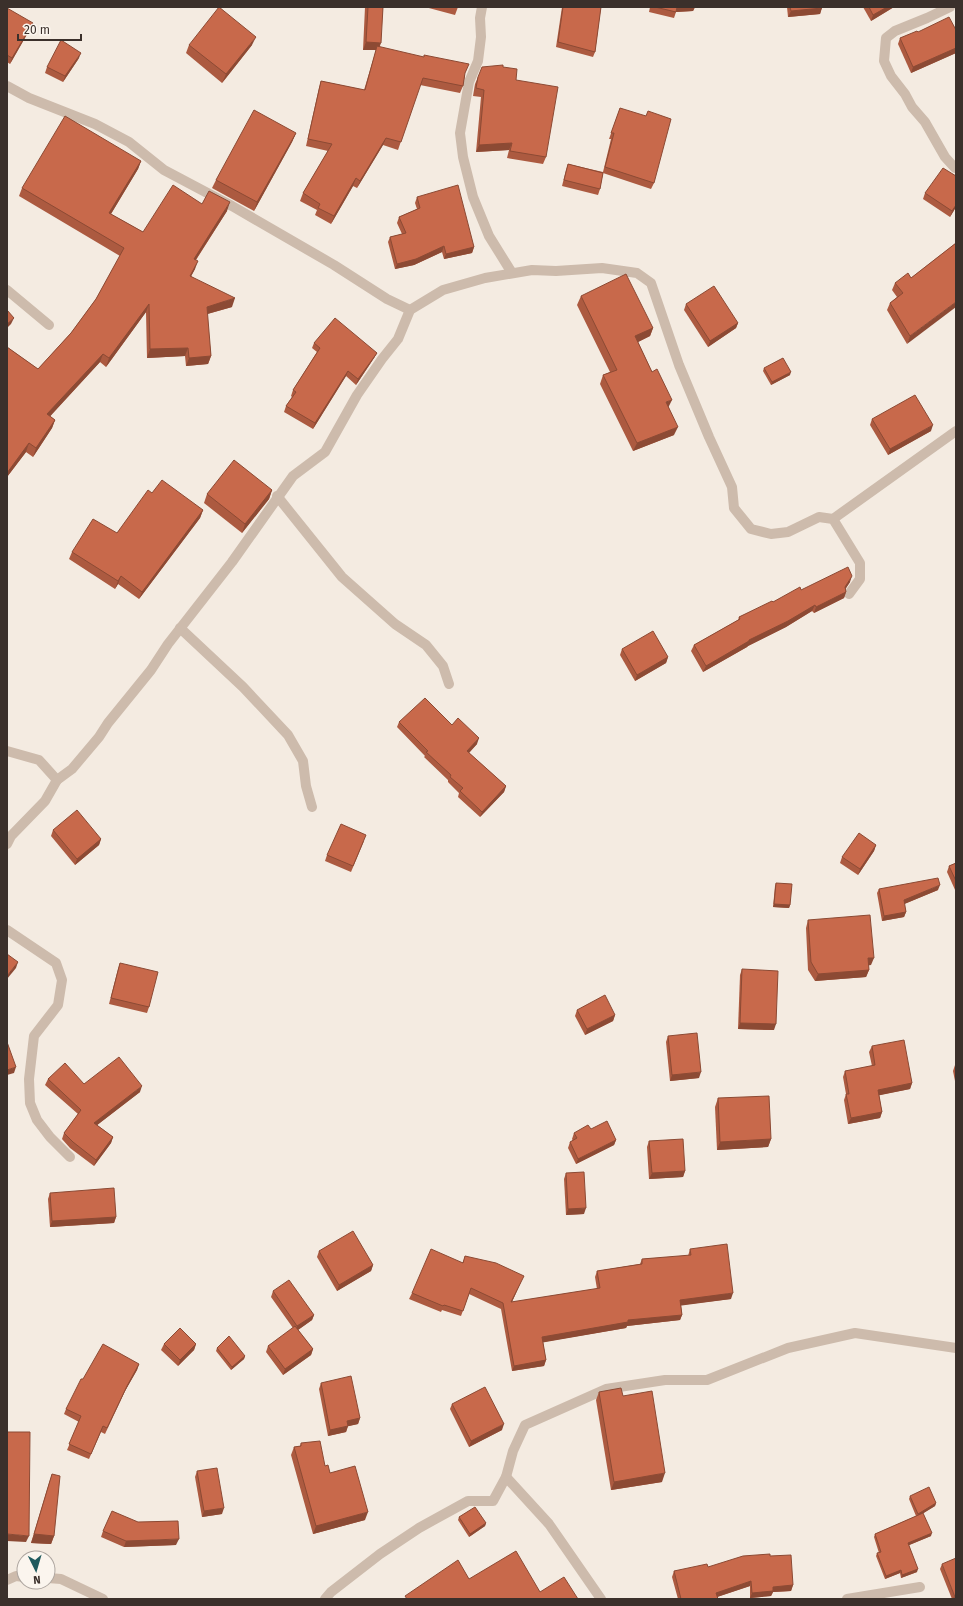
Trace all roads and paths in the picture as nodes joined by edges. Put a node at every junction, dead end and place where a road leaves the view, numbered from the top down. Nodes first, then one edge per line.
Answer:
1 (482, 7) edge
2 (950, 7) edge
3 (7, 86) edge
4 (955, 168) edge
5 (512, 274) junction
6 (7, 290) edge
7 (410, 310) junction
8 (49, 325) dead end
9 (956, 431) edge
10 (277, 496) junction
11 (833, 520) junction
12 (849, 594) edge
13 (180, 628) junction
14 (449, 684) dead end
15 (7, 751) edge
16 (57, 780) junction
17 (312, 807) dead end
18 (7, 844) edge
19 (7, 930) edge
20 (70, 1157) dead end
21 (956, 1349) edge
22 (506, 1477) junction
23 (56, 1579) edge
24 (920, 1587) dead end
25 (103, 1599) edge
26 (325, 1599) edge
27 (601, 1599) edge
28 (847, 1599) edge

1 - 5 street
2 - 4 street
3 - 7 street
5 - 7 street
5 - 11 street
6 - 8 street
7 - 10 street
9 - 11 street
10 - 13 street
10 - 14 street
11 - 12 street
13 - 16 street
13 - 17 street
15 - 16 street
16 - 18 street
19 - 20 street
21 - 22 street
22 - 26 street
22 - 27 street
23 - 25 street
24 - 28 street

